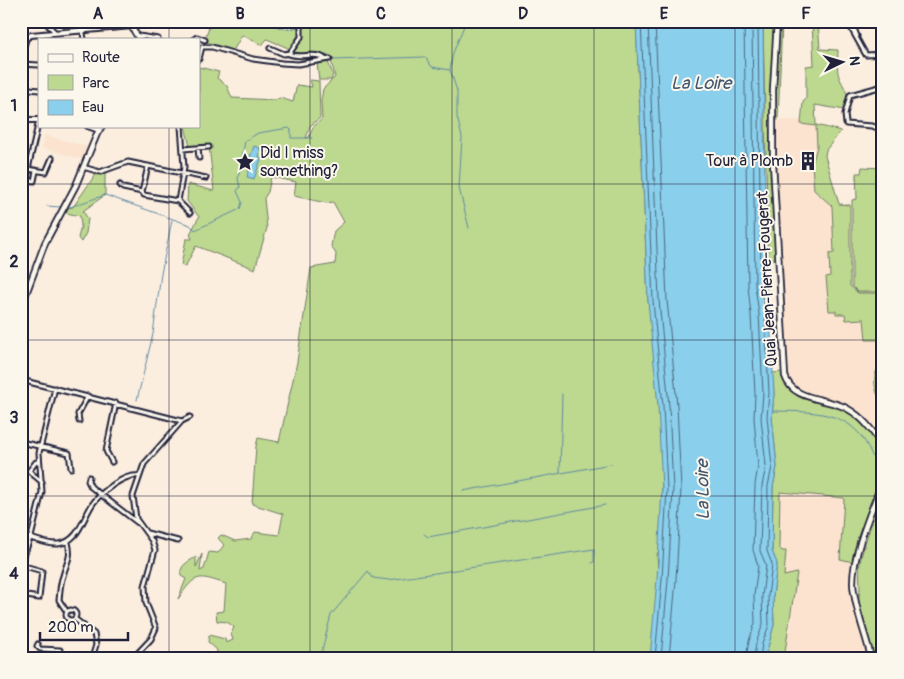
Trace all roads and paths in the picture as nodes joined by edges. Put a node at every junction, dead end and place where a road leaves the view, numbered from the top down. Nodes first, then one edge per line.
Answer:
1 (44, 21) edge
2 (81, 21) edge
3 (128, 21) edge
4 (301, 21) edge
5 (777, 21) edge
6 (878, 21) edge
7 (883, 22) edge
8 (133, 25) edge
9 (83, 30) junction
10 (53, 32) junction
11 (84, 38) edge
12 (139, 38) edge
13 (200, 38) edge
14 (205, 40) dead end
15 (200, 46) edge
16 (861, 46) junction
17 (270, 48) dead end
18 (289, 53) junction
19 (21, 54) edge
20 (883, 54) edge
21 (21, 64) edge
22 (38, 65) edge
23 (883, 86) edge
24 (21, 88) edge
25 (38, 90) edge
26 (21, 120) edge
27 (38, 120) edge
28 (38, 124) edge
29 (101, 128) edge
30 (181, 128) edge
31 (883, 130) edge
32 (209, 147) dead end
33 (198, 148) junction
34 (183, 149) junction
35 (52, 158) dead end
36 (199, 158) dead end
37 (148, 166) junction
38 (83, 167) junction
39 (28, 169) junction
40 (36, 171) junction
41 (183, 173) junction
42 (206, 178) dead end
43 (120, 185) dead end
44 (142, 192) junction
45 (178, 201) junction
46 (190, 212) dead end
47 (21, 307) edge
48 (21, 380) edge
49 (55, 388) junction
50 (88, 396) junction
51 (116, 403) junction
52 (190, 416) dead end
53 (182, 421) junction
54 (78, 422) dead end
55 (22, 440) edge
56 (40, 448) junction
57 (883, 450) edge
58 (39, 462) junction
59 (112, 462) dead end
60 (882, 462) edge
61 (71, 468) dead end
62 (139, 476) junction
63 (89, 477) dead end
64 (883, 479) edge
65 (42, 482) junction
66 (101, 496) junction
67 (138, 523) junction
68 (146, 533) junction
69 (21, 535) edge
70 (30, 538) junction
71 (178, 541) dead end
72 (68, 542) junction
73 (21, 564) edge
74 (21, 595) edge
75 (67, 612) junction
76 (75, 619) junction
77 (38, 644) dead end
78 (59, 658) edge
79 (92, 658) edge
80 (133, 658) edge
81 (871, 658) edge

1 - 10 street
2 - 9 street
3 - 8 main road
4 - 18 street
5 - 57 main road, Quai Jean-Pierre-Fougerat
6 - 7 street
8 - 9 street
8 - 12 main road
9 - 10 street
9 - 11 street
10 - 19 street
13 - 14 street
15 - 18 street
16 - 16 street
16 - 20 street
17 - 18 street
21 - 22 street
23 - 31 street
24 - 25 street
26 - 27 street
28 - 39 street
29 - 38 main road
30 - 34 street
32 - 33 street
33 - 34 street
33 - 36 street
34 - 41 street
35 - 40 street
37 - 38 street
37 - 41 street
37 - 44 street
38 - 47 main road
39 - 40 street
39 - 40 street
41 - 42 street
41 - 45 street
43 - 44 street
44 - 45 street
45 - 46 street
48 - 49 street
49 - 50 street
49 - 56 street
50 - 51 street
50 - 54 street
51 - 53 street
51 - 59 street
52 - 53 street
53 - 62 street
55 - 56 street
56 - 58 street
56 - 61 street
57 - 60 main road
58 - 65 street
58 - 65 street
62 - 66 street
62 - 67 street
63 - 66 street
64 - 81 main road
65 - 70 street
66 - 67 street
66 - 72 street
67 - 68 street
68 - 71 street
68 - 80 street
69 - 70 street
70 - 72 street
70 - 73 street
72 - 75 street
73 - 74 street
75 - 76 street
75 - 76 street
76 - 79 street
77 - 78 street

